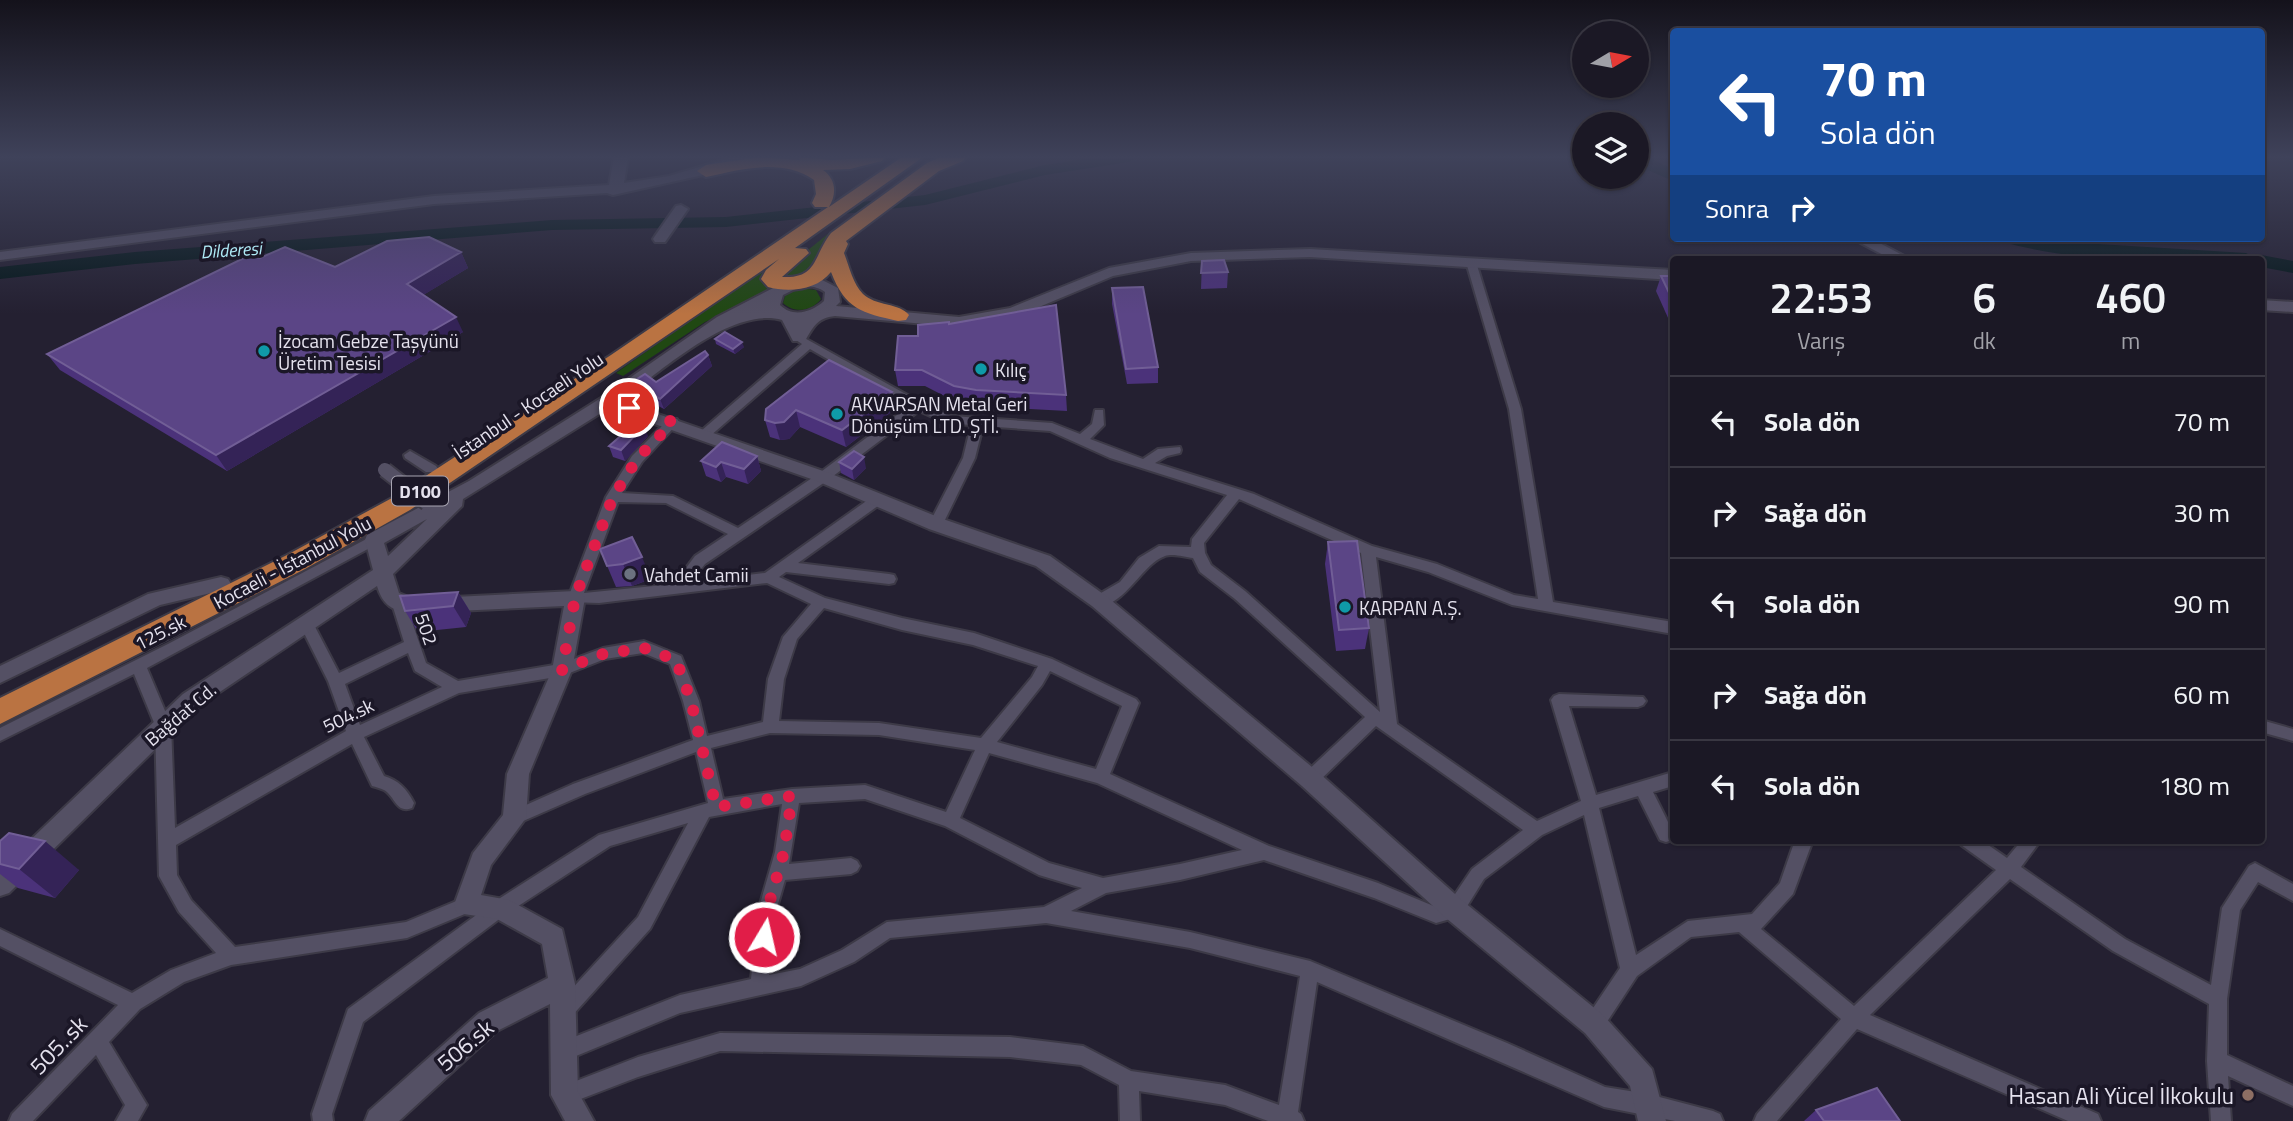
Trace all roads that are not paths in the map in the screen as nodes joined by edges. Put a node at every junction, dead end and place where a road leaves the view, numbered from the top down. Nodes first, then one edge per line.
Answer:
1 (284, 209) edge
2 (363, 209) edge
3 (681, 209) dead end
4 (824, 209) edge
5 (834, 209) edge
6 (839, 209) edge
7 (877, 209) edge
8 (823, 218) junction
9 (856, 225) junction
10 (660, 239) dead end
11 (1867, 242) edge
12 (1885, 242) edge
13 (0, 243) edge
14 (0, 256) edge
15 (1897, 256) edge
16 (1915, 256) edge
17 (1471, 262) junction
18 (1670, 275) edge
19 (790, 287) junction
20 (2265, 305) edge
21 (2293, 307) edge
22 (819, 312) junction
23 (785, 315) junction
24 (898, 315) junction
25 (705, 332) junction
26 (804, 341) junction
27 (607, 401) junction
28 (918, 406) junction
29 (1099, 413) dead end
30 (673, 422) junction
31 (978, 422) junction
32 (705, 434) junction
33 (1081, 440) junction
34 (1175, 450) dead end
35 (410, 455) dead end
36 (1145, 464) junction
37 (385, 470) dead end
38 (431, 470) junction
39 (823, 477) junction
40 (475, 485) junction
41 (1236, 493) junction
42 (613, 497) junction
43 (877, 500) junction
44 (416, 507) junction
45 (936, 524) junction
46 (739, 534) junction
47 (374, 540) junction
48 (1368, 550) junction
49 (1198, 552) junction
50 (785, 568) junction
51 (384, 572) junction
52 (768, 578) junction
53 (889, 579) dead end
54 (221, 583) junction
55 (677, 590) junction
56 (575, 598) junction
57 (1099, 601) junction
58 (821, 602) junction
59 (399, 604) junction
60 (1546, 606) junction
61 (307, 625) junction
62 (1670, 627) edge
63 (412, 645) junction
64 (1048, 663) junction
65 (138, 666) junction
66 (562, 670) junction
67 (0, 674) edge
68 (336, 681) junction
69 (456, 687) junction
70 (0, 693) edge
71 (1639, 701) dead end
72 (0, 712) edge
73 (1375, 717) junction
74 (163, 725) junction
75 (770, 727) junction
76 (2265, 727) edge
77 (1390, 728) junction
78 (355, 734) junction
79 (0, 735) edge
80 (2293, 735) edge
81 (699, 744) junction
82 (985, 745) junction
83 (1101, 777) junction
84 (1310, 779) junction
85 (1670, 780) edge
86 (1642, 787) junction
87 (792, 796) junction
88 (406, 803) dead end
89 (1590, 804) junction
90 (710, 809) junction
91 (514, 818) junction
92 (950, 821) junction
93 (1536, 830) junction
94 (1666, 835) dead end
95 (169, 840) junction
96 (1803, 844) edge
97 (1972, 844) edge
98 (2029, 844) edge
99 (1264, 852) junction
100 (851, 866) dead end
101 (2008, 870) junction
102 (778, 873) junction
103 (0, 885) edge
104 (1103, 886) junction
105 (2293, 893) edge
106 (466, 905) junction
107 (500, 908) junction
108 (1455, 910) junction
109 (1046, 915) junction
110 (1745, 926) junction
111 (0, 937) edge
112 (231, 956) junction
113 (1310, 970) junction
114 (1630, 970) junction
115 (562, 984) junction
116 (759, 988) junction
117 (2218, 999) junction
118 (133, 1003) junction
119 (563, 1013) junction
120 (1854, 1018) junction
121 (1594, 1024) junction
122 (97, 1040) junction
123 (564, 1051) junction
124 (2217, 1060) junction
125 (1129, 1080) junction
126 (565, 1095) junction
127 (2293, 1096) edge
128 (1650, 1113) edge
129 (1290, 1119) edge
130 (19, 1121) edge
131 (126, 1121) edge
132 (323, 1121) edge
133 (379, 1121) edge
134 (580, 1121) edge
135 (1130, 1121) edge
136 (1713, 1121) edge
137 (1764, 1121) edge
138 (2091, 1121) edge
139 (2221, 1121) edge

1 - 13 main road
2 - 14 main road
3 - 10 main road
4 - 8 highway
5 - 8 highway
6 - 8 highway
7 - 9 highway
8 - 19 highway
8 - 38 highway, İstanbul - Kocaeli Yolu / D100
8 - 44 highway, Kocaeli - İstanbul Yolu / D100
9 - 19 highway
9 - 24 highway
11 - 15 main road
12 - 16 main road
17 - 18 main road
17 - 24 main road
17 - 60 street
19 - 22 main road
19 - 23 main road
19 - 25 main road
20 - 21 main road
22 - 23 main road
22 - 24 main road
22 - 26 main road
23 - 25 main road
23 - 26 main road
25 - 27 main road
26 - 28 street
26 - 32 street
27 - 30 main road
27 - 40 main road
28 - 31 street
28 - 39 street
29 - 33 street
30 - 32 main road
30 - 42 street
31 - 33 street
31 - 45 street
32 - 39 main road
33 - 36 street
34 - 36 street
35 - 38 street
36 - 41 street
37 - 44 street, bridge
38 - 54 highway, İstanbul - Kocaeli Yolu / D100
39 - 43 main road
39 - 46 street
40 - 44 main road
40 - 51 main road, Bağdat Cd.
41 - 48 street
41 - 49 street
42 - 46 street
42 - 56 street
43 - 45 main road
43 - 50 street
44 - 47 main road
44 - 72 highway, Kocaeli - İstanbul Yolu / D100
45 - 57 main road
46 - 55 street
47 - 51 main road
47 - 65 street, 125.sk
48 - 60 street
48 - 77 street
49 - 57 street
49 - 73 street
50 - 52 street
50 - 53 street
51 - 59 main road
51 - 61 main road, Bağdat Cd.
52 - 55 street
52 - 58 street
54 - 67 main road
54 - 70 highway, İstanbul - Kocaeli Yolu / D100
55 - 56 street
56 - 59 main road
56 - 66 main road
57 - 84 main road
58 - 64 street
58 - 75 street
59 - 63 street, 502
60 - 62 street
61 - 68 street
61 - 74 main road, Bağdat Cd.
63 - 68 street
63 - 69 street, 502
64 - 82 street
64 - 83 street
65 - 74 street
65 - 79 street, 125.sk
66 - 69 street, 504.sk
66 - 81 street, 504.sk
66 - 91 main road
68 - 78 street
69 - 78 street, 504.sk
71 - 89 street
73 - 77 street
73 - 84 street
74 - 95 street
74 - 103 main road, Bağdat Cd.
75 - 81 street
75 - 82 street
76 - 80 street
77 - 93 street
78 - 88 street
78 - 95 street, 504.sk
81 - 90 street
81 - 91 street
82 - 83 street
82 - 92 street
83 - 99 street
84 - 108 main road
85 - 86 street
86 - 89 street
86 - 94 street
87 - 90 street
87 - 92 street
87 - 102 street
89 - 93 street
89 - 114 street
90 - 107 street
90 - 119 street
91 - 106 main road
92 - 104 street
93 - 108 street
95 - 112 street
96 - 110 street
97 - 101 street
98 - 101 street
99 - 104 street
99 - 108 street
100 - 102 street
101 - 117 street
101 - 120 street
102 - 116 street
104 - 109 street
105 - 117 street
106 - 107 main road
106 - 112 street, 505..sk
107 - 115 main road
107 - 132 street
108 - 121 main road
109 - 113 street
109 - 116 street
110 - 114 street
110 - 120 street
111 - 118 street
112 - 118 street, 505..sk
113 - 128 street
113 - 129 street
114 - 121 street
115 - 119 main road
115 - 133 main road, 506.sk
116 - 123 street
117 - 124 street
118 - 122 street, 505..sk
119 - 123 main road
120 - 137 street
120 - 138 street
121 - 128 main road
122 - 130 street, 505..sk
122 - 131 street
123 - 126 main road
124 - 127 street
124 - 139 street
125 - 126 street
125 - 129 street
125 - 135 street
126 - 134 main road
128 - 136 street

